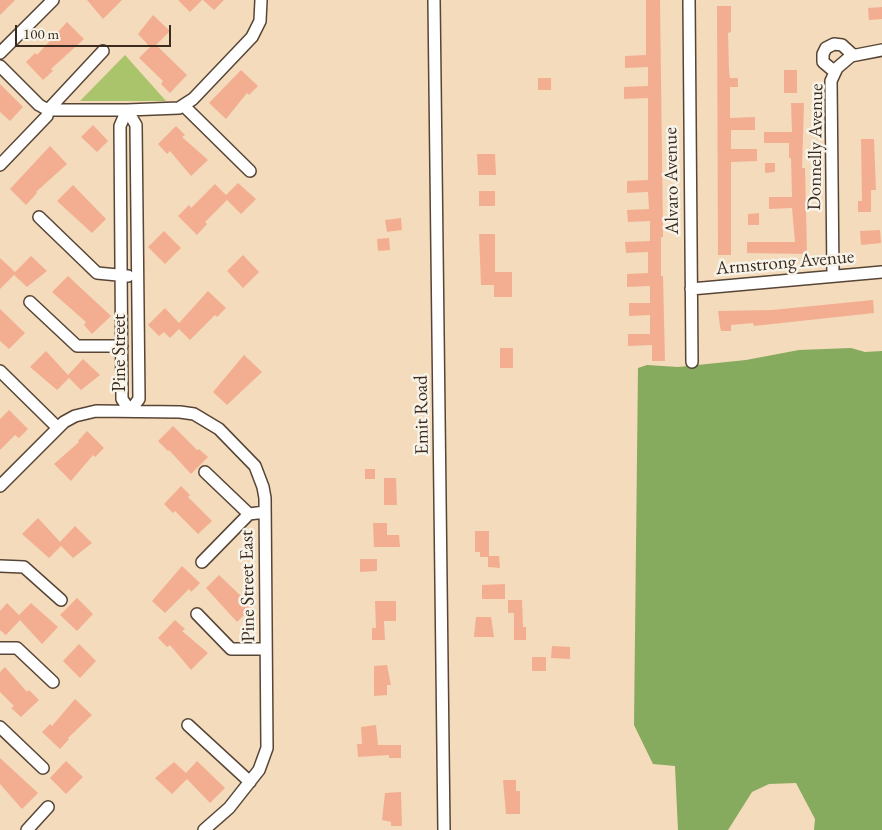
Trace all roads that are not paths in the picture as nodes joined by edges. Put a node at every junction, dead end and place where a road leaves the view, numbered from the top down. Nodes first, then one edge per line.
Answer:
1 (53, 0) edge
2 (260, 0) edge
3 (434, 0) edge
4 (689, 0) edge
5 (882, 50) edge
6 (103, 51) dead end
7 (0, 53) edge
8 (853, 55) junction
9 (0, 66) edge
10 (835, 72) junction
11 (184, 106) junction
12 (48, 110) junction
13 (127, 110) junction
14 (0, 165) edge
15 (250, 172) dead end
16 (121, 182) junction
17 (137, 182) junction
18 (40, 217) dead end
19 (882, 272) edge
20 (122, 276) junction
21 (138, 276) junction
22 (833, 276) junction
23 (691, 289) junction
24 (30, 302) dead end
25 (122, 327) junction
26 (138, 327) junction
27 (122, 346) junction
28 (692, 362) dead end
29 (0, 371) edge
30 (130, 411) junction
31 (58, 428) junction
32 (205, 472) dead end
33 (0, 486) edge
34 (265, 512) junction
35 (248, 514) junction
36 (202, 562) dead end
37 (0, 566) edge
38 (61, 600) dead end
39 (197, 614) dead end
40 (0, 648) edge
41 (266, 649) junction
42 (53, 682) dead end
43 (188, 725) dead end
44 (0, 727) edge
45 (43, 768) dead end
46 (250, 782) junction
47 (48, 807) dead end
48 (27, 830) edge
49 (204, 830) edge
50 (444, 830) edge

1 - 7 street
2 - 11 street
3 - 50 street, Emit Road
4 - 23 street, Alvaro Avenue
5 - 8 street
6 - 12 street
8 - 10 street, Donnelly Avenue
8 - 10 street
9 - 12 street
10 - 22 street, Donnelly Avenue
11 - 13 street
11 - 15 street
12 - 13 street
12 - 14 street
13 - 16 street, Pine Street
13 - 17 street, Pine Street
16 - 17 street
16 - 20 street, Pine Street
17 - 21 street, Pine Street
18 - 20 street
19 - 22 street, Armstrong Avenue
20 - 21 street
20 - 25 street, Pine Street
21 - 26 street, Pine Street
22 - 23 street, Armstrong Avenue
23 - 28 street, Alvaro Avenue
24 - 27 street
25 - 26 street
25 - 27 street, Pine Street
26 - 30 street, Pine Street
27 - 30 street, Pine Street
29 - 31 street
30 - 31 street, Pine Street East
30 - 34 street, Pine Street East
31 - 33 street, Pine Street East
32 - 35 street
34 - 35 street
34 - 41 street, Pine Street East
35 - 36 street
37 - 38 street
39 - 41 street
40 - 42 street
41 - 46 street, Pine Street East
43 - 46 street
44 - 45 street
46 - 49 street, Pine Street East
47 - 48 street

